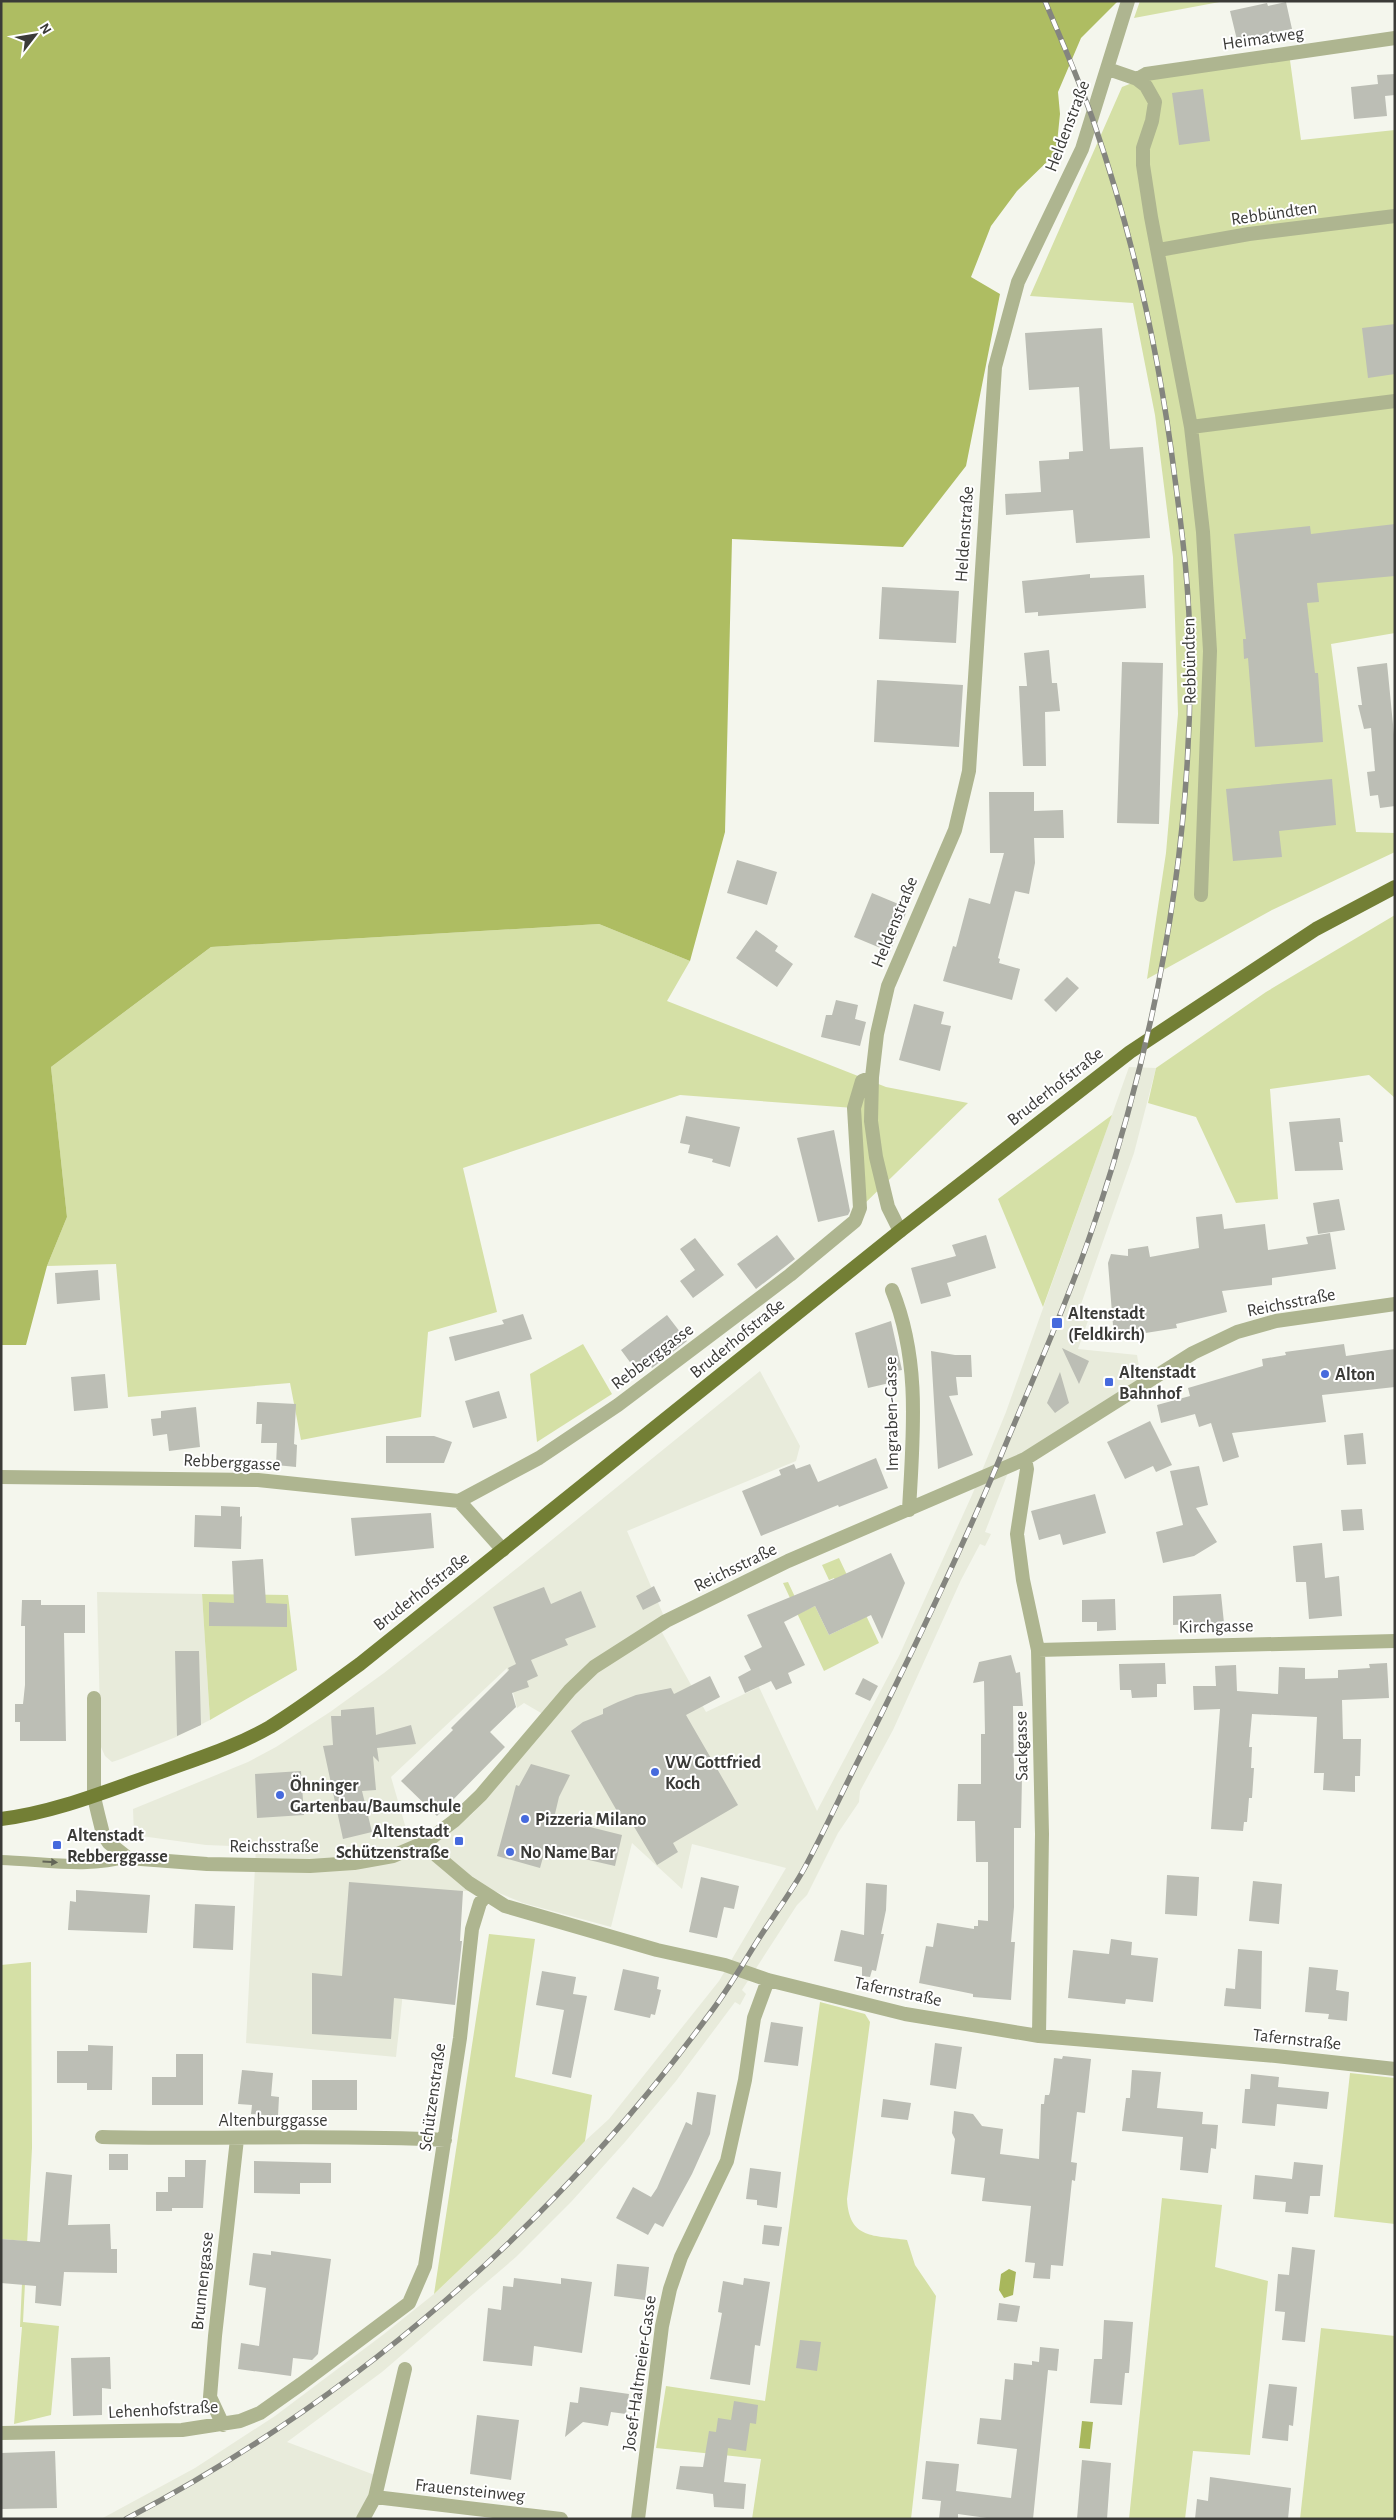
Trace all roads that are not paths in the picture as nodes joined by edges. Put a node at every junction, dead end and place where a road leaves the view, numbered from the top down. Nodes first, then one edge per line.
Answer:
1 (1128, 1) edge
2 (1395, 38) edge
3 (1108, 69) junction
4 (1137, 79) junction
5 (1395, 216) edge
6 (1159, 250) junction
7 (1395, 401) edge
8 (1192, 427) junction
9 (1395, 887) edge
10 (1201, 896) dead end
11 (872, 1078) junction
12 (900, 1231) junction
13 (892, 1290) dead end
14 (1395, 1304) edge
15 (1025, 1458) junction
16 (1, 1477) edge
17 (459, 1501) junction
18 (909, 1510) junction
19 (504, 1550) junction
20 (1395, 1640) edge
21 (1038, 1650) junction
22 (94, 1698) dead end
23 (94, 1796) junction
24 (1, 1819) edge
25 (426, 1842) junction
26 (128, 1858) junction
27 (1, 1860) edge
28 (486, 1895) junction
29 (768, 1980) junction
30 (1039, 2036) junction
31 (1395, 2069) edge
32 (102, 2137) dead end
33 (237, 2139) junction
34 (445, 2140) junction
35 (409, 2303) joint
36 (405, 2369) dead end
37 (223, 2425) junction
38 (1, 2433) edge
39 (375, 2497) junction
40 (363, 2519) edge
41 (561, 2519) edge
42 (638, 2519) edge

1 - 3 street, Heldenstraße
2 - 4 street, Heimatweg
3 - 4 street
3 - 11 street, Heldenstraße
4 - 6 street, Rebbündten
5 - 6 street, Rebbündten
6 - 8 street, Rebbündten
7 - 8 street
8 - 10 street, Rebbündten
9 - 12 main road, Bruderhofstraße
11 - 12 street, Heldenstraße
11 - 17 street, Rebberggasse
12 - 19 main road, Bruderhofstraße
13 - 18 street, Imgraben-Gasse
14 - 15 street, Reichsstraße
15 - 18 street, Reichsstraße
15 - 21 street, Sackgasse
16 - 17 street, Rebberggasse
17 - 19 street
18 - 25 street, Reichsstraße
19 - 23 main road, Bruderhofstraße
20 - 21 street, Kirchgasse
21 - 30 street, Sackgasse
22 - 23 street
23 - 24 main road
23 - 26 street
25 - 26 street, Reichsstraße
25 - 28 street, Tafernstraße
27 -> 26 lane, Reichsstraße
28 - 29 street, Tafernstraße
28 - 34 street, Schützenstraße
29 - 30 street, Tafernstraße
29 - 42 street, Josef-Haltmeier-Gasse
30 - 31 street, Tafernstraße
32 - 33 street, Altenburggasse
33 - 34 street, Altenburggasse
33 - 37 street, Brunnengasse
34 - 35 street, Schützenstraße
35 - 37 street, Lehenhofstraße
36 - 39 street
37 - 38 street, Lehenhofstraße
39 - 40 street
39 - 41 street, Frauensteinweg

